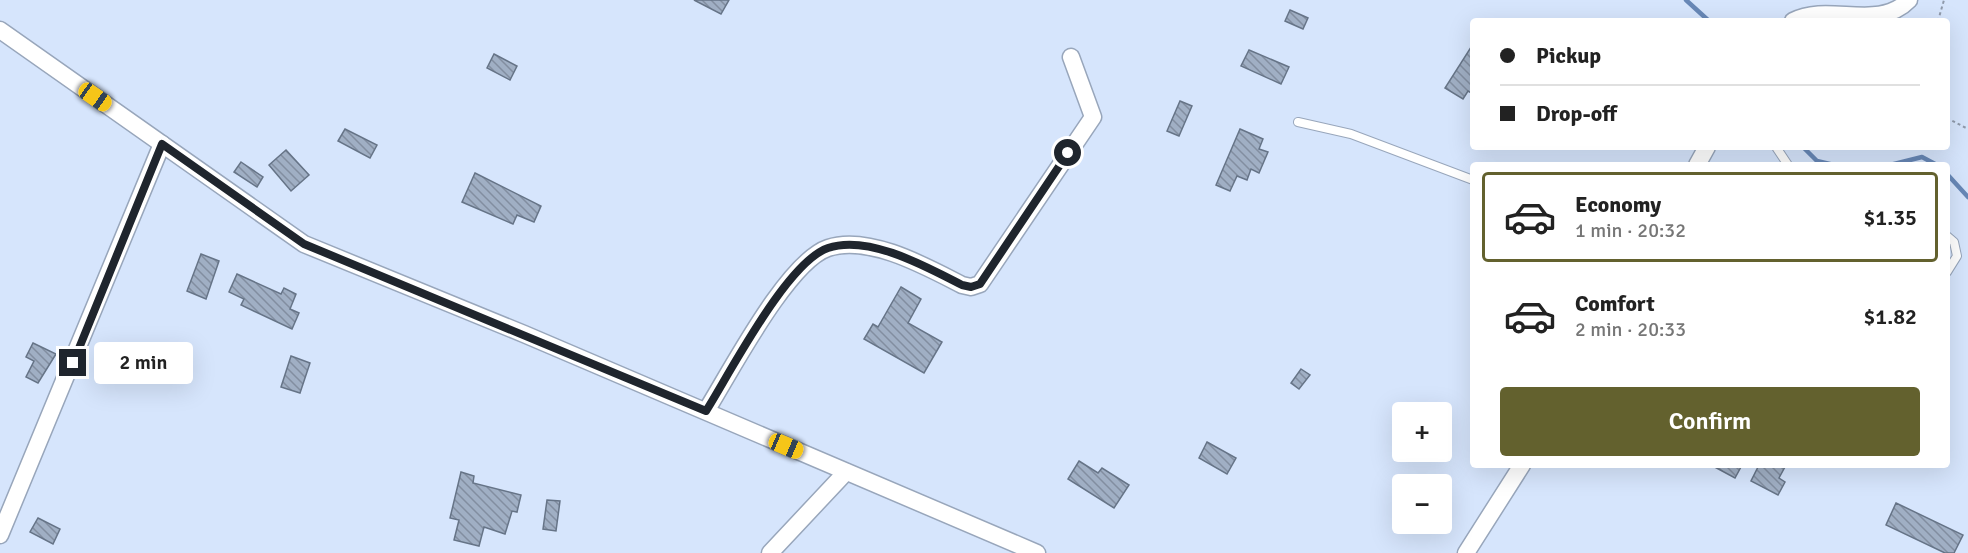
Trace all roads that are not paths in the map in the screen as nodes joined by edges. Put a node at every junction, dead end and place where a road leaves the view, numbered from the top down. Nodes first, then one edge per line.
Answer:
1 (1909, 0) edge
2 (1804, 18) edge
3 (0, 30) edge
4 (1071, 57) dead end
5 (1298, 122) dead end
6 (162, 144) junction
7 (1470, 179) edge
8 (1950, 239) edge
9 (1950, 267) edge
10 (706, 411) junction
11 (1520, 468) edge
12 (846, 472) junction
13 (0, 535) edge
14 (770, 553) edge
15 (1037, 553) edge
16 (1466, 553) edge

1 - 2 street
3 - 6 street
4 - 10 street
5 - 7 lane
6 - 10 street
6 - 13 street
8 - 9 lane
10 - 12 street
11 - 16 street
12 - 14 street
12 - 15 street

